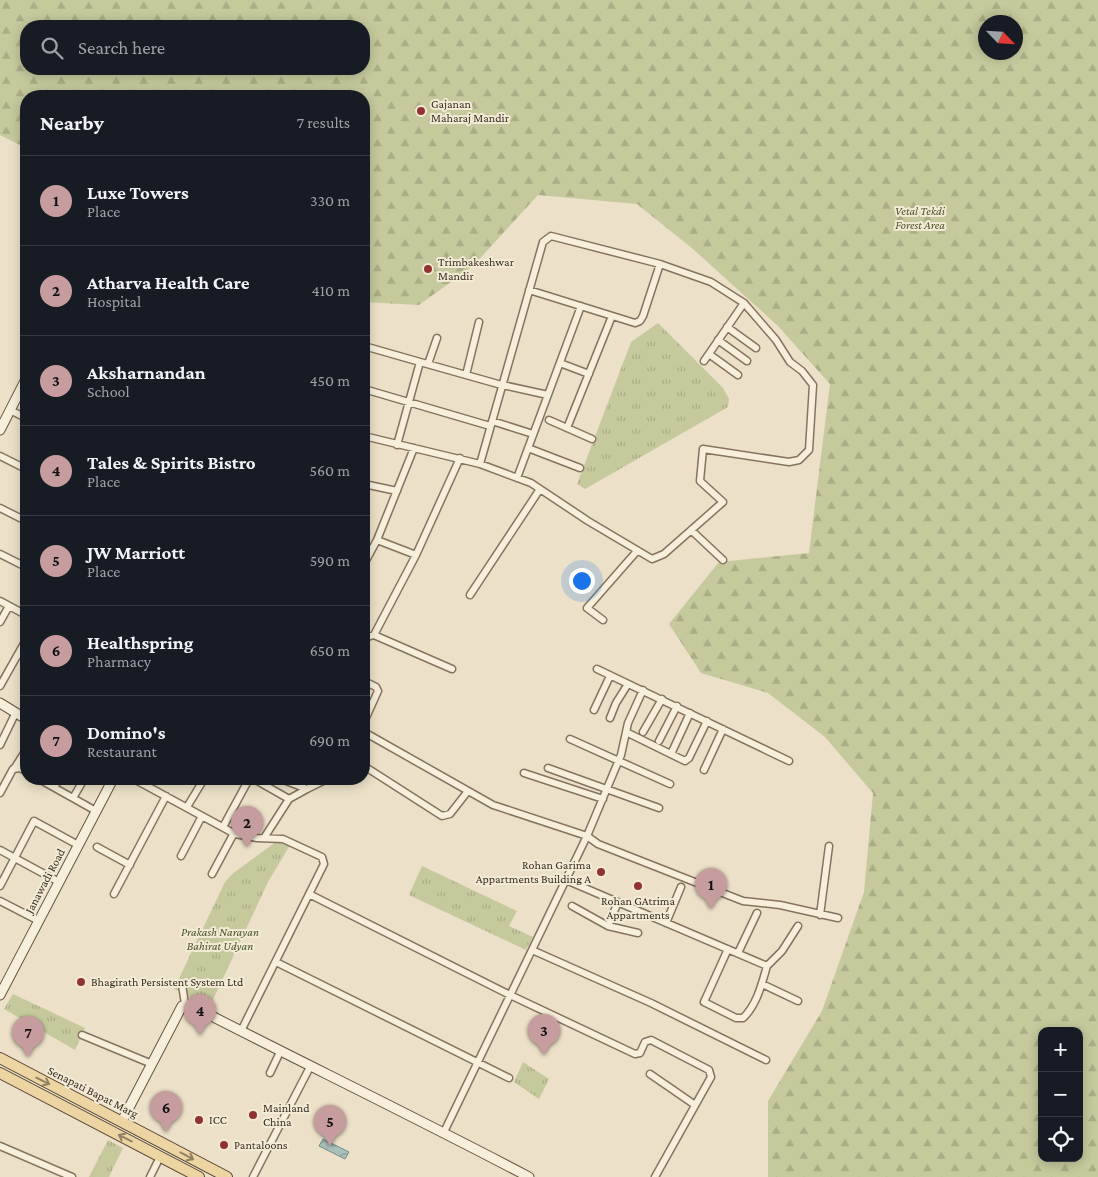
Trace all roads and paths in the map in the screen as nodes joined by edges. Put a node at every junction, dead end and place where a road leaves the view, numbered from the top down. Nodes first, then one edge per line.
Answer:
1 (660, 264) junction
2 (529, 290) junction
3 (744, 303) junction
4 (581, 306) junction
5 (612, 316) junction
6 (479, 322) dead end
7 (728, 327) junction
8 (437, 338) dead end
9 (718, 340) junction
10 (370, 348) edge
11 (756, 348) dead end
12 (709, 354) junction
13 (704, 361) dead end
14 (747, 361) dead end
15 (420, 362) junction
16 (560, 363) junction
17 (428, 364) junction
18 (589, 374) junction
19 (466, 375) junction
20 (738, 375) dead end
21 (503, 385) junction
22 (20, 390) edge
23 (370, 391) edge
24 (548, 395) junction
25 (409, 403) junction
26 (10, 410) junction
27 (20, 415) edge
28 (549, 420) dead end
29 (491, 423) junction
30 (567, 428) junction
31 (0, 430) edge
32 (533, 434) junction
33 (370, 438) edge
34 (592, 439) dead end
35 (397, 445) junction
36 (414, 448) junction
37 (528, 448) junction
38 (0, 456) edge
39 (460, 458) junction
40 (480, 464) junction
41 (20, 467) edge
42 (580, 468) dead end
43 (517, 478) junction
44 (370, 485) edge
45 (540, 489) junction
46 (397, 491) junction
47 (0, 508) edge
48 (20, 518) edge
49 (691, 530) junction
50 (378, 540) junction
51 (637, 551) junction
52 (0, 554) edge
53 (370, 554) edge
54 (416, 555) junction
55 (723, 560) dead end
56 (20, 564) edge
57 (470, 595) dead end
58 (0, 601) edge
59 (9, 606) junction
60 (20, 612) edge
61 (603, 620) dead end
62 (0, 622) edge
63 (374, 635) junction
64 (370, 636) edge
65 (19, 654) edge
66 (452, 669) dead end
67 (597, 669) dead end
68 (610, 676) junction
69 (370, 684) edge
70 (628, 684) junction
71 (0, 686) edge
72 (643, 690) junction
73 (662, 699) junction
74 (0, 703) edge
75 (677, 706) junction
76 (370, 709) edge
77 (594, 710) dead end
78 (16, 712) junction
79 (690, 713) junction
80 (20, 715) edge
81 (610, 718) dead end
82 (707, 721) junction
83 (723, 729) junction
84 (626, 732) junction
85 (643, 732) dead end
86 (370, 735) edge
87 (570, 740) dead end
88 (659, 741) dead end
89 (0, 745) edge
90 (670, 754) junction
91 (20, 760) edge
92 (619, 761) junction
93 (789, 761) dead end
94 (20, 768) edge
95 (548, 768) dead end
96 (14, 769) junction
97 (370, 770) edge
98 (704, 770) dead end
99 (524, 773) dead end
100 (670, 784) dead end
101 (50, 785) edge
102 (81, 785) edge
103 (110, 785) edge
104 (145, 785) edge
105 (200, 785) edge
106 (246, 785) edge
107 (264, 785) edge
108 (296, 785) edge
109 (314, 785) edge
110 (54, 787) joint
111 (306, 789) junction
112 (607, 789) junction
113 (468, 791) junction
114 (0, 793) edge
115 (166, 796) junction
116 (73, 798) junction
117 (289, 799) junction
118 (603, 799) junction
119 (187, 807) junction
120 (659, 808) dead end
121 (96, 811) junction
122 (202, 816) junction
123 (223, 827) junction
124 (234, 833) junction
125 (587, 836) junction
126 (264, 838) junction
127 (78, 845) junction
128 (829, 846) dead end
129 (97, 847) dead end
130 (0, 850) edge
131 (180, 856) dead end
132 (14, 858) junction
133 (130, 865) junction
134 (212, 874) dead end
135 (566, 880) junction
136 (59, 882) junction
137 (0, 886) edge
138 (681, 887) dead end
139 (114, 894) dead end
140 (309, 894) junction
141 (0, 901) edge
142 (618, 902) junction
143 (572, 906) dead end
144 (757, 913) dead end
145 (820, 915) junction
146 (838, 918) dead end
147 (38, 921) junction
148 (666, 923) junction
149 (608, 926) junction
150 (798, 926) dead end
151 (638, 933) dead end
152 (728, 949) junction
153 (532, 950) junction
154 (738, 953) junction
155 (276, 962) junction
156 (767, 966) junction
157 (762, 984) junction
158 (182, 985) dead end
159 (0, 994) edge
160 (510, 995) junction
161 (798, 1001) dead end
162 (186, 1004) junction
163 (241, 1031) junction
164 (82, 1035) dead end
165 (280, 1052) junction
166 (0, 1058) edge
167 (766, 1060) dead end
168 (477, 1063) junction
169 (152, 1064) junction
170 (310, 1067) junction
171 (0, 1073) edge
172 (270, 1073) dead end
173 (650, 1074) dead end
174 (509, 1078) dead end
175 (695, 1105) junction
176 (122, 1122) junction
177 (444, 1132) junction
178 (0, 1146) edge
179 (158, 1161) dead end
180 (72, 1177) edge
181 (150, 1177) edge
182 (199, 1177) edge
183 (227, 1177) edge
184 (253, 1177) edge
185 (529, 1177) edge
186 (655, 1177) edge

1 - 2 street
1 - 3 street
1 - 5 street
2 - 4 street
2 - 21 street
3 - 7 street
3 - 49 street
4 - 5 street
4 - 16 street
5 - 18 street
6 - 19 street
7 - 9 street
7 - 11 street
8 - 17 street
9 - 12 street
9 - 14 street
10 - 15 street
12 - 13 street
12 - 20 street
15 - 17 street
15 - 25 street
16 - 18 street
16 - 24 street
17 - 19 street
18 - 30 street
19 - 21 street
21 - 24 street
21 - 29 street
22 - 26 street
23 - 25 street
24 - 32 street
25 - 29 street
25 - 35 street
26 - 27 street
26 - 31 street
28 - 30 street
29 - 32 street
29 - 40 street
30 - 34 street
32 - 37 street
33 - 35 street
35 - 36 street
36 - 39 street
36 - 46 street
37 - 42 street
37 - 43 street
38 - 41 street
39 - 40 street
39 - 54 street
40 - 43 street
43 - 45 street
44 - 46 street
45 - 51 street
45 - 57 street
46 - 50 street
47 - 48 street
49 - 51 street
49 - 55 street
50 - 53 street
50 - 54 street
51 - 61 street
52 - 56 street
54 - 63 street
58 - 59 street
59 - 60 street
59 - 62 street
63 - 64 street
63 - 66 street
65 - 71 street
67 - 68 street
68 - 70 street
68 - 77 street
69 - 76 street
70 - 72 street
70 - 81 street
72 - 73 street
72 - 84 street
73 - 75 street
73 - 85 street
74 - 78 street
75 - 79 street
75 - 88 street
78 - 80 street
78 - 89 street
79 - 82 street
79 - 90 street
82 - 83 street
82 - 90 street
83 - 93 street
83 - 98 street
84 - 90 street
84 - 92 street
86 - 113 street
87 - 92 street
91 - 96 street
92 - 100 street
92 - 112 street
94 - 96 street
95 - 112 street
96 - 114 street
97 - 113 street
99 - 118 street
101 - 110 street
102 - 116 street
103 - 121 street, Janawadi Road
104 - 115 street
105 - 119 street
106 - 123 street
107 - 117 street
108 - 111 street
109 - 111 street
110 - 116 street
111 - 117 street
112 - 118 street
112 - 120 street
113 - 125 street
115 - 119 street
115 - 133 street
116 - 121 street
117 - 126 street
118 - 125 street
119 - 122 street
121 - 127 street, Janawadi Road
122 - 123 street
122 - 131 street
123 - 124 street
124 - 126 street
124 - 134 street
125 - 135 street
125 - 145 street
126 - 140 street
127 - 132 street
127 - 136 street, Janawadi Road
128 - 145 street
129 - 133 street
130 - 132 street
132 - 136 street
132 - 137 street
133 - 139 street
135 - 142 street
135 - 153 street
136 - 147 street, Janawadi Road
138 - 148 street
140 - 155 street
140 - 160 street
141 - 147 street
142 - 148 street
142 - 149 street
143 - 149 street
144 - 154 street
145 - 146 street
147 - 159 street, Janawadi Road
148 - 152 street
149 - 151 street
150 - 156 street
152 - 154 street
152 - 157 street
153 - 160 street
153 - 167 street
154 - 156 street
155 - 163 street
155 - 168 street
156 - 157 street
157 - 161 street
158 - 162 street
160 - 168 street
160 - 175 street
162 - 163 street
162 - 169 street
163 - 165 street
164 - 169 street
165 - 170 street
165 - 172 street
166 -> 176 main road, Senapati Bapat Marg
168 - 174 street
168 - 177 street
169 - 176 street
170 - 177 street
170 - 184 street
182 -> 171 main road, Senapati Bapat Marg
173 - 175 street
175 - 186 street
176 -> 183 main road, Senapati Bapat Marg
177 - 185 street
178 - 180 street
179 - 181 street

